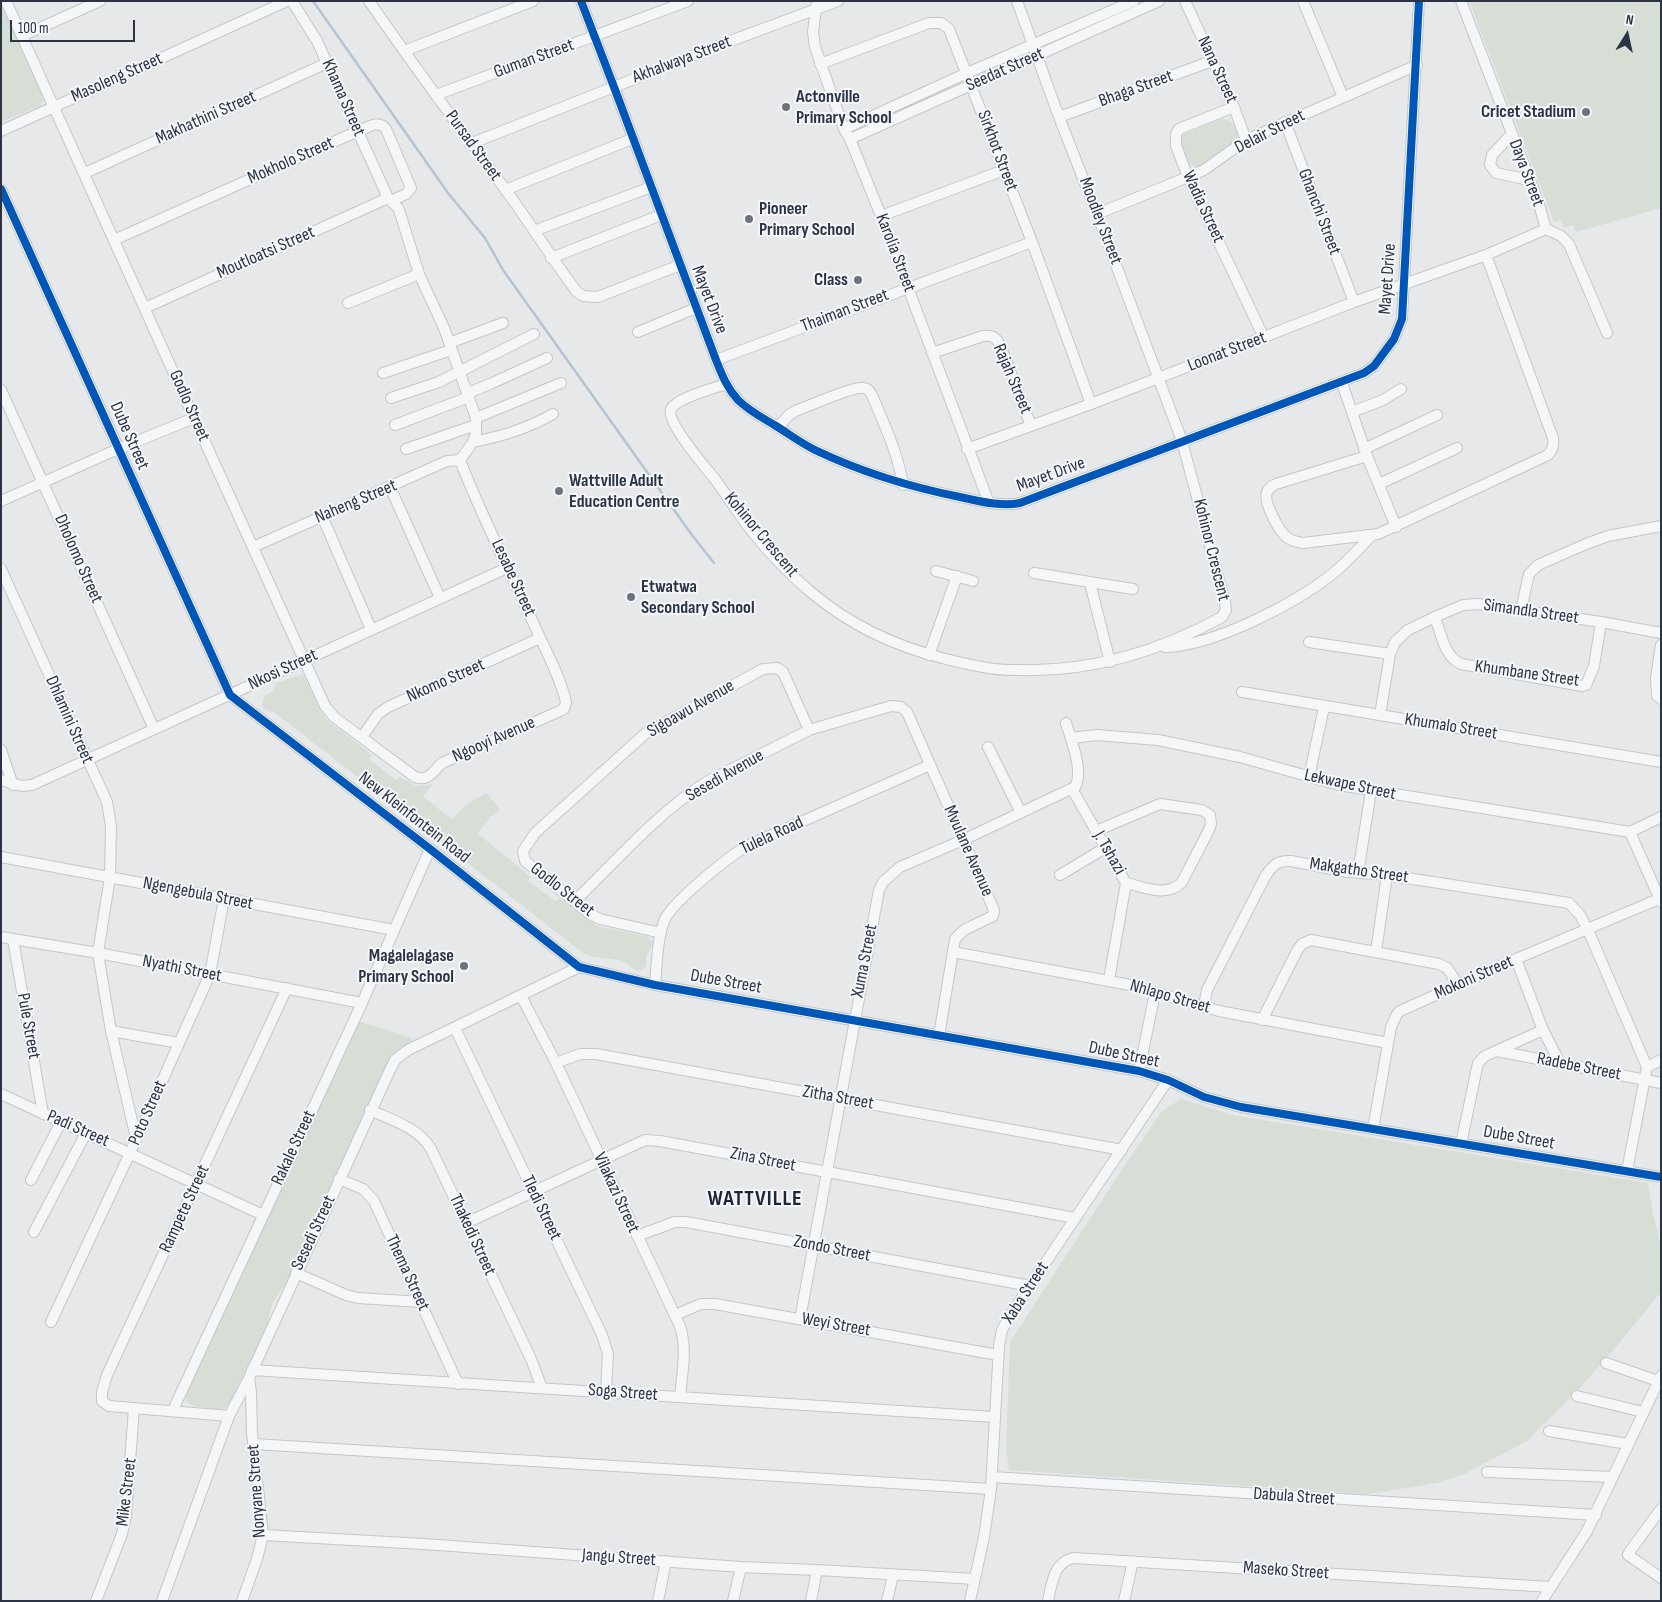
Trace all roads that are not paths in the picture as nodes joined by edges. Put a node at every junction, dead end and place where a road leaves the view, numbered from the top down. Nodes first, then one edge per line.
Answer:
1 (6, 1) edge
2 (100, 1) edge
3 (287, 1) edge
4 (292, 1) edge
5 (533, 1) edge
6 (581, 1) edge
7 (688, 1) edge
8 (838, 1) edge
9 (1017, 1) edge
10 (1134, 1) edge
11 (1160, 1) edge
12 (1185, 1) edge
13 (1302, 1) edge
14 (1419, 1) edge
15 (1461, 1) edge
16 (372, 2) edge
17 (816, 6) edge
18 (22, 36) junction
19 (595, 36) junction
20 (1033, 45) junction
21 (404, 51) junction
22 (1037, 56) junction
23 (1212, 61) junction
24 (327, 63) junction
25 (820, 64) junction
26 (1417, 65) junction
27 (967, 73) junction
28 (972, 85) junction
29 (614, 87) junction
30 (436, 95) junction
31 (1343, 96) junction
32 (54, 106) junction
33 (1234, 107) junction
34 (1059, 117) junction
35 (1285, 122) junction
36 (844, 129) junction
37 (1, 131) edge
38 (358, 131) junction
39 (1511, 135) junction
40 (632, 139) junction
41 (850, 139) junction
42 (1246, 140) junction
43 (470, 144) junction
44 (1004, 170) junction
45 (85, 173) junction
46 (1188, 177) junction
47 (1529, 180) junction
48 (651, 187) junction
49 (1, 189) edge
50 (505, 190) junction
51 (390, 199) junction
52 (662, 214) junction
53 (1097, 214) junction
54 (881, 216) junction
55 (1546, 229) junction
56 (534, 231) junction
57 (114, 240) junction
58 (1032, 242) junction
59 (1486, 255) junction
60 (552, 258) junction
61 (680, 265) junction
62 (419, 274) junction
63 (1405, 284) junction
64 (908, 287) junction
65 (1354, 302) junction
66 (348, 303) dead end
67 (145, 308) junction
68 (696, 308) junction
69 (503, 323) dead end
70 (638, 332) dead end
71 (534, 334) dead end
72 (1607, 334) dead end
73 (1264, 338) junction
74 (450, 347) junction
75 (932, 353) junction
76 (548, 358) dead end
77 (716, 360) junction
78 (459, 371) junction
79 (383, 373) dead end
80 (1160, 378) junction
81 (1342, 382) junction
82 (561, 383) dead end
83 (726, 384) junction
84 (1401, 389) dead end
85 (1, 390) edge
86 (468, 395) junction
87 (391, 398) dead end
88 (1091, 404) junction
89 (1352, 412) junction
90 (553, 414) dead end
91 (1437, 415) dead end
92 (194, 418) junction
93 (476, 422) junction
94 (394, 425) dead end
95 (1031, 426) junction
96 (778, 427) junction
97 (1182, 441) junction
98 (473, 442) junction
99 (1457, 448) dead end
100 (118, 449) junction
101 (406, 449) dead end
102 (968, 449) junction
103 (1366, 452) junction
104 (460, 460) junction
105 (43, 482) junction
106 (1379, 484) junction
107 (903, 485) junction
108 (390, 487) junction
109 (1, 501) edge
110 (988, 503) junction
111 (322, 516) junction
112 (1661, 526) edge
113 (1396, 527) junction
114 (1371, 536) junction
115 (253, 547) junction
116 (509, 566) junction
117 (1, 569) edge
118 (936, 571) dead end
119 (1034, 574) dead end
120 (957, 576) junction
121 (973, 581) dead end
122 (1090, 583) junction
123 (1133, 589) dead end
124 (440, 598) junction
125 (1521, 610) junction
126 (1435, 617) junction
127 (1601, 622) junction
128 (372, 629) junction
129 (1661, 633) edge
130 (540, 638) junction
131 (1309, 642) dead end
132 (1661, 645) edge
133 (1160, 647) junction
134 (929, 654) junction
135 (1390, 654) junction
136 (304, 660) junction
137 (1110, 662) junction
138 (1242, 692) dead end
139 (230, 694) junction
140 (565, 696) joint
141 (1661, 699) edge
142 (1324, 707) junction
143 (877, 710) joint
144 (1380, 715) junction
145 (1066, 723) dead end
146 (154, 729) junction
147 (809, 730) junction
148 (362, 737) junction
149 (1071, 738) junction
150 (988, 747) dead end
151 (1, 750) edge
152 (87, 760) junction
153 (1661, 762) edge
154 (930, 766) junction
155 (1309, 777) junction
156 (415, 778) joint
157 (1, 780) edge
158 (14, 785) junction
159 (1072, 789) junction
160 (1371, 791) junction
161 (1021, 812) junction
162 (1661, 817) edge
163 (1096, 831) junction
164 (1630, 832) junction
165 (963, 840) junction
166 (1105, 848) junction
167 (430, 849) junction
168 (1, 857) edge
169 (524, 858) joint
170 (1358, 873) junction
171 (1060, 875) dead end
172 (1388, 875) junction
173 (110, 877) junction
174 (1126, 883) junction
175 (224, 899) junction
176 (1660, 900) edge
177 (575, 901) junction
178 (394, 930) junction
179 (1588, 930) junction
180 (661, 933) junction
181 (1, 937) edge
182 (13, 939) junction
183 (953, 952) junction
184 (1376, 952) junction
185 (98, 953) junction
186 (1516, 959) junction
187 (580, 967) junction
188 (210, 974) junction
189 (1109, 980) junction
190 (655, 984) junction
191 (1458, 984) junction
192 (287, 988) junction
193 (1155, 993) junction
194 (522, 996) junction
195 (362, 1003) junction
196 (1206, 1006) junction
197 (854, 1020) junction
198 (1262, 1020) junction
199 (455, 1028) junction
200 (1543, 1030) junction
201 (111, 1031) junction
202 (939, 1036) junction
203 (179, 1043) junction
204 (1388, 1043) junction
205 (1497, 1051) junction
206 (1661, 1060) edge
207 (556, 1063) junction
208 (1560, 1063) junction
209 (1647, 1067) junction
210 (1139, 1072) junction
211 (1168, 1080) junction
212 (1644, 1080) junction
213 (1661, 1083) edge
214 (1, 1094) edge
215 (839, 1098) junction
216 (370, 1110) junction
217 (43, 1114) junction
218 (61, 1122) junction
219 (1373, 1129) junction
220 (86, 1133) junction
221 (136, 1138) junction
222 (1462, 1144) junction
223 (1122, 1150) junction
224 (130, 1153) junction
225 (601, 1160) junction
226 (1627, 1171) junction
227 (826, 1172) junction
228 (1661, 1177) edge
229 (31, 1180) dead end
230 (339, 1180) junction
231 (197, 1184) junction
232 (533, 1192) junction
233 (263, 1214) junction
234 (1075, 1218) junction
235 (466, 1223) junction
236 (34, 1232) dead end
237 (637, 1236) junction
238 (813, 1245) junction
239 (296, 1273) junction
240 (1030, 1286) junction
241 (421, 1302) junction
242 (675, 1315) junction
243 (800, 1319) junction
244 (51, 1322) dead end
245 (998, 1355) junction
246 (1606, 1363) dead end
247 (250, 1374) junction
248 (1660, 1379) edge
249 (458, 1384) junction
250 (542, 1388) junction
251 (606, 1392) junction
252 (1577, 1396) dead end
253 (680, 1397) junction
254 (134, 1408) junction
255 (173, 1410) junction
256 (1643, 1412) junction
257 (229, 1416) junction
258 (994, 1417) junction
259 (1550, 1431) dead end
260 (254, 1444) junction
261 (1628, 1444) junction
262 (1487, 1472) dead end
263 (992, 1477) junction
264 (1613, 1477) junction
265 (991, 1489) junction
266 (1661, 1509) edge
267 (1596, 1515) junction
268 (1656, 1524) edge
269 (263, 1535) junction
270 (666, 1561) junction
271 (1133, 1561) junction
272 (741, 1568) junction
273 (818, 1570) junction
274 (893, 1575) junction
275 (975, 1578) junction
276 (1661, 1578) edge
277 (1551, 1587) junction
278 (96, 1601) edge
279 (162, 1601) edge
280 (242, 1601) edge
281 (658, 1601) edge
282 (733, 1601) edge
283 (810, 1601) edge
284 (887, 1601) edge
285 (970, 1601) edge
286 (1048, 1601) edge
287 (1124, 1601) edge
288 (1542, 1601) edge

1 - 18 street, Godlo Street
2 - 18 street
3 - 32 street, Masoleng Street
4 - 24 street, Khama Street
5 - 21 street
6 - 19 street, Mayet Drive
7 - 19 street, Guman Street
8 - 17 street, Akhalwaya Street
9 - 20 street, Moodley Street
10 - 20 street, Seedat Street
11 - 22 street, Seedat Street
12 - 23 street, Nana Street
13 - 31 street
14 - 26 street, Mayet Drive
15 - 39 street, Daya Street
16 - 21 street, Pursad Street
17 - 25 street, Karolia Street
17 - 29 street, Akhalwaya Street
18 - 32 street, Godlo Street
19 - 29 street, Mayet Drive
19 - 30 street, Guman Street
20 - 22 street, Moodley Street
20 - 27 street, Seedat Street
21 - 30 street, Pursad Street
22 - 28 street, Seedat Street
22 - 34 street, Moodley Street
23 - 33 street, Nana Street
23 - 34 street, Bhaga Street
24 - 38 street, Khama Street
24 - 45 street, Makhathini Street
25 - 27 street, Sirkhot Street
25 - 36 street, Karolia Street
26 - 31 street, Delair Street
26 - 63 street, Mayet Drive
27 - 28 street, Sirkhot Street
27 - 36 street, Seedat Street
28 - 41 street, Seedat Street
28 - 44 street, Sirkhot Street
29 - 40 street, Mayet Drive
29 - 43 street, Akhalwaya Street
30 - 43 street, Pursad Street
31 - 35 street, Delair Street
32 - 37 street, Masoleng Street
32 - 45 street, Godlo Street
33 - 42 street, Nana Street
33 - 46 street, Wadia Street
34 - 53 street, Moodley Street
35 - 42 street, Delair Street
35 - 65 street, Ghanchi Street
36 - 41 street, Karolia Street
38 - 51 street, Khama Street
38 - 51 street, Mokholo Street
38 - 57 street, Mokholo Street
39 - 47 street, Daya Street
39 - 47 street
40 - 48 street, Mayet Drive
40 - 50 street
41 - 54 street, Karolia Street
42 - 46 street, Delair Street
43 - 50 street, Pursad Street
44 - 54 street
44 - 58 street, Sirkhot Street
45 - 57 street, Godlo Street
46 - 53 street, Delair Street
46 - 73 street, Wadia Street
47 - 55 street, Daya Street
48 - 52 street, Mayet Drive
48 - 56 street
49 - 100 street, Dube Street
50 - 56 street, Pursad Street
51 - 62 street, Khama Street
51 - 67 street, Moutloatsi Street
52 - 60 street
52 - 61 street, Mayet Drive
53 - 80 street, Moodley Street
54 - 64 street, Karolia Street
55 - 59 street, Daya Street
55 - 72 street
56 - 60 street, Pursad Street
57 - 67 street, Godlo Street
58 - 64 street, Thaiman Street
58 - 88 street, Sirkhot Street
59 - 63 street, Loonat Street
59 - 113 street
60 - 61 street, Pursad Street
61 - 68 street, Mayet Drive
62 - 66 street
62 - 74 street, Khama Street
63 - 65 street, Loonat Street
63 - 81 street, Mayet Drive
64 - 75 street, Karolia Street
64 - 77 street, Thaiman Street
65 - 73 street, Loonat Street
67 - 92 street, Godlo Street
68 - 70 street
68 - 77 street, Mayet Drive
69 - 74 street
71 - 78 street
73 - 80 street, Loonat Street
74 - 78 street, Khama Street
74 - 79 street
75 - 95 street, Rajah Street
75 - 102 street, Karolia Street
76 - 86 street
77 - 83 street, Mayet Drive
78 - 86 street, Khama Street
78 - 87 street
80 - 88 street, Loonat Street
80 - 97 street, Moodley Street
81 - 89 street
81 - 97 street, Mayet Drive
82 - 93 street
83 - 96 street, Mayet Drive
83 - 134 street, Kohinor Crescent
84 - 89 street
85 - 105 street, Dholomo Street
86 - 93 street, Khama Street
86 - 94 street
88 - 95 street, Loonat Street
89 - 103 street
90 - 98 street
91 - 103 street
92 - 100 street
92 - 115 street, Godlo Street
93 - 98 street
93 - 101 street
95 - 102 street, Loonat Street
96 - 107 street, Mayet Drive
96 - 107 street
97 - 110 street, Mayet Drive
97 - 133 street, Kohinor Crescent
98 - 104 street
99 - 106 street
100 - 105 street
100 - 139 street, Dube Street
102 - 110 street, Karolia Street
103 - 106 street
103 - 114 street
104 - 108 street, Naheng Street
104 - 116 street, Lesabe Street
105 - 109 street
105 - 146 street, Dholomo Street
106 - 113 street
107 - 110 street, Mayet Drive
108 - 111 street, Naheng Street
108 - 124 street
111 - 115 street, Naheng Street
111 - 128 street
112 - 125 street
113 - 114 street
114 - 133 street
115 - 136 street, Godlo Street
116 - 124 street, Nkosi Street
116 - 130 street, Lesabe Street
117 - 152 street, Dhlamini Street
118 - 120 street
119 - 122 street
120 - 121 street
120 - 134 street
122 - 123 street
122 - 137 street
124 - 128 street, Nkosi Street
125 - 126 street, Simandla Street
125 - 127 street, Simandla Street
126 - 127 street, Khumbane Street
126 - 135 street, Simandla Street
127 - 129 street, Simandla Street
128 - 136 street, Nkosi Street
130 - 140 street, Lesabe Street
130 - 148 street, Nkomo Street
131 - 135 street
132 - 141 street
133 - 137 street, Kohinor Crescent
134 - 137 street, Kohinor Crescent
135 - 144 street, Simandla Street
136 - 139 street, Nkosi Street
136 - 148 street, Godlo Street
138 - 142 street, Khumalo Street
139 - 146 street, Nkosi Street
139 - 167 street, New Kleinfontein Road
140 - 156 street, Ngooyi Avenue
142 - 144 street, Khumalo Street
142 - 155 street
143 - 147 street, Sesedi Avenue
143 - 154 street, Mvulane Avenue
144 - 153 street, Khumalo Street
145 - 149 street
146 - 152 street, Nkosi Street
147 - 169 street, Sigoawu Avenue
147 - 177 street, Sesedi Avenue
148 - 156 street, Godlo Street
149 - 155 street, Lekwape Street
149 - 159 street
150 - 161 street
151 - 158 street
152 - 158 street, Nkosi Street
152 - 173 street, Dhlamini Street
154 - 165 street, Mvulane Avenue
154 - 180 street, Tulela Road
155 - 160 street, Lekwape Street
157 - 158 street, Nkosi Street
159 - 161 street, Xuma Street
159 - 163 street, J. Tshazi
160 - 164 street, Lekwape Street
160 - 170 street
161 - 165 street, Xuma Street
162 - 164 street
163 - 166 street, J. Tshazi
163 - 174 street
164 - 176 street
165 - 183 street, Mvulane Avenue
165 - 197 street, Xuma Street
166 - 171 street
166 - 174 street, J. Tshazi
167 - 178 street, Rakale Street
167 - 187 street, New Kleinfontein Road
168 - 173 street, Ngengebula Street
169 - 177 street, Godlo Street
170 - 172 street, Makgatho Street
170 - 196 street, Makgatho Street
172 - 179 street, Makgatho Street
172 - 184 street
173 - 175 street, Ngengebula Street
173 - 185 street, Padi Street
174 - 189 street, J. Tshazi
175 - 178 street, Ngengebula Street
175 - 188 street, Poto Street
176 - 179 street, Mokoni Street
177 - 180 street, Godlo Street
178 - 195 street, Rakale Street
179 - 186 street, Mokoni Street
179 - 209 street, Makgatho Street
180 - 190 street, Tulela Road
181 - 182 street, Nyathi Street
182 - 185 street, Nyathi Street
182 - 217 street, Pule Street
183 - 189 street, Nhlapo Street
183 - 202 street, Mvulane Avenue
184 - 191 street
184 - 198 street
185 - 188 street, Nyathi Street
185 - 201 street, Padi Street
186 - 191 street, Mokoni Street
186 - 200 street
187 - 190 street, Dube Street
187 - 194 street, Sesedi Street
188 - 192 street, Nyathi Street
188 - 203 street, Poto Street
189 - 193 street, Nhlapo Street
190 - 197 street, Dube Street
191 - 204 street, Mokoni Street
192 - 195 street, Nyathi Street
192 - 231 street, Rampete Street
193 - 196 street, Nhlapo Street
193 - 210 street
194 - 199 street, Sesedi Street
194 - 207 street, Vilakazi Street
195 - 233 street, Rakale Street
196 - 198 street, Nhlapo Street
197 - 202 street, Dube Street
197 - 215 street, Xuma Street
198 - 204 street, Nhlapo Street
199 - 216 street, Sesedi Street
199 - 232 street, Tledi Street
200 - 205 street, Radebe Street
200 - 208 street
201 - 203 street
201 - 221 street, Padi Street
202 - 210 street, Dube Street
203 - 221 street, Poto Street
204 - 219 street, Mokoni Street
205 - 208 street, Radebe Street
205 - 222 street, Radebe Street
206 - 209 street
207 - 215 street, Zitha Street
207 - 225 street, Vilakazi Street
208 - 212 street, Radebe Street
209 - 212 street
210 - 211 street, Dube Street
211 - 219 street, Dube Street
211 - 223 street, Xaba Street
212 - 213 street, Radebe Street
212 - 226 street
214 - 217 street, Padi Street
215 - 223 street, Zitha Street
215 - 227 street, Xuma Street
216 - 230 street, Sesedi Street
216 - 235 street, Thakedi Street
217 - 218 street, Padi Street
218 - 220 street, Padi Street
218 - 229 street
219 - 222 street, Dube Street
220 - 224 street, Padi Street
220 - 236 street
221 - 224 street, Poto Street
222 - 226 street, Dube Street
223 - 234 street, Xaba Street
224 - 231 street, Padi Street
224 - 244 street, Poto Street
225 - 227 street, Zina Street
225 - 232 street, Zina Street
225 - 237 street, Vilakazi Street
226 - 228 street, Dube Street
227 - 234 street, Zina Street
227 - 238 street, Xuma Street
230 - 239 street, Sesedi Street
230 - 241 street, Thema Street
231 - 233 street, Padi Street
231 - 254 street, Rampete Street
232 - 235 street, Zina Street
232 - 251 street, Tledi Street
233 - 255 street, Rakale Street
234 - 240 street, Xaba Street
235 - 250 street, Thakedi Street
237 - 238 street, Zondo Street
237 - 242 street, Vilakazi Street
238 - 240 street, Zondo Street
238 - 243 street, Xuma Street
239 - 241 street
239 - 247 street, Sesedi Street
240 - 245 street, Xaba Street
241 - 249 street, Thema Street
242 - 243 street, Weyi Street
242 - 253 street, Vilakazi Street
243 - 245 street, Weyi Street
245 - 258 street, Xaba Street
246 - 248 street
247 - 249 street, Soga Street
247 - 257 street, Sesedi Street
247 - 260 street, Nonyane Street
248 - 256 street
249 - 250 street, Soga Street
250 - 251 street, Soga Street
251 - 253 street, Soga Street
252 - 256 street
253 - 258 street, Soga Street
254 - 255 street
254 - 278 street, Mike Street
255 - 257 street
256 - 261 street
257 - 279 street, Sesedi Street
258 - 263 street, Xaba Street
259 - 261 street
260 - 265 street
260 - 269 street, Nonyane Street
261 - 264 street
262 - 264 street
263 - 265 street, Xaba Street
263 - 267 street, Dabula Street
264 - 267 street
265 - 275 street, Xaba Street
266 - 268 street
267 - 277 street
268 - 276 street
269 - 270 street, Jangu Street
269 - 280 street, Nonyane Street
270 - 272 street, Jangu Street
270 - 281 street
271 - 277 street, Maseko Street
271 - 286 street, Maseko Street
271 - 287 street
272 - 273 street, Jangu Street
272 - 282 street
273 - 274 street, Jangu Street
273 - 283 street
274 - 275 street, Jangu Street
274 - 284 street
275 - 285 street, Xaba Street
277 - 288 street

